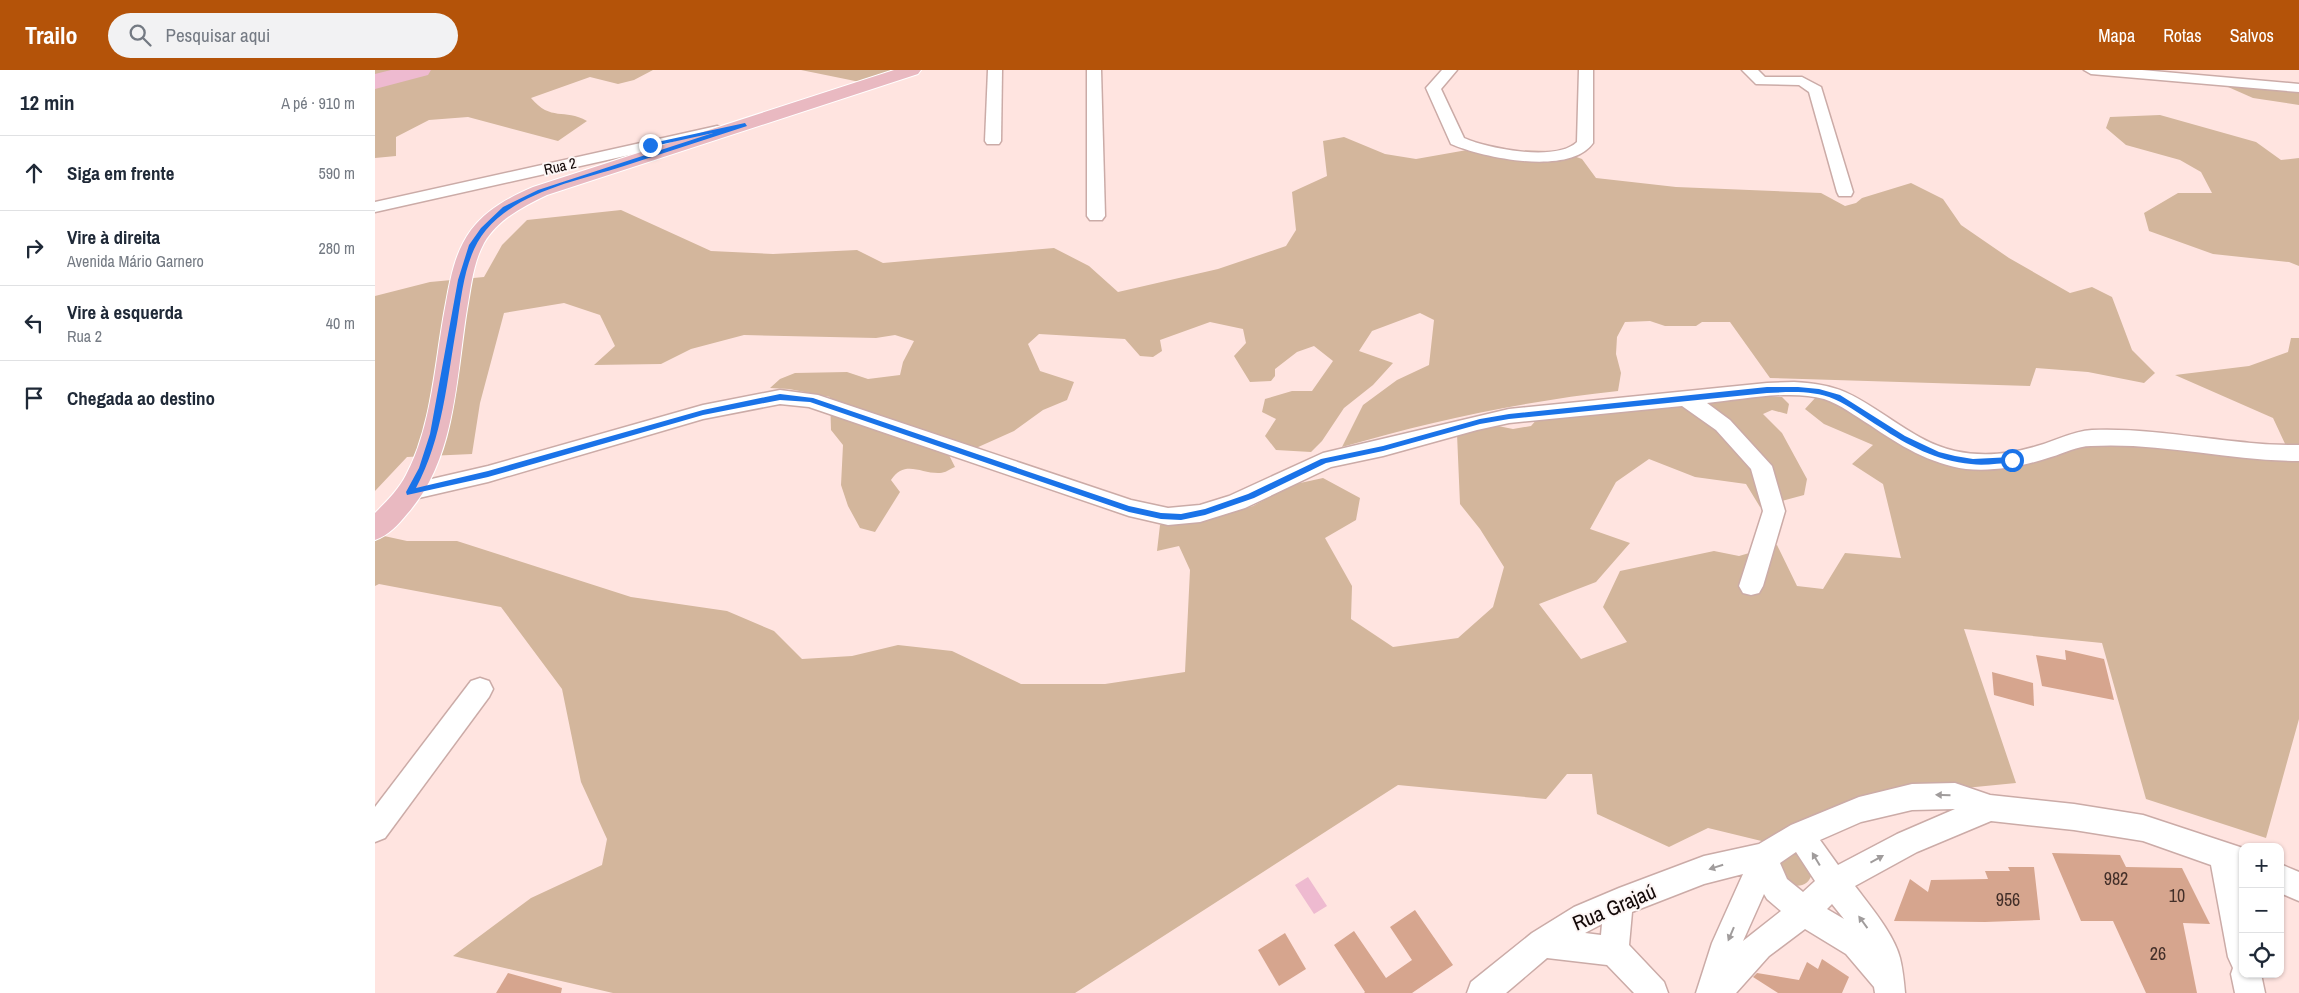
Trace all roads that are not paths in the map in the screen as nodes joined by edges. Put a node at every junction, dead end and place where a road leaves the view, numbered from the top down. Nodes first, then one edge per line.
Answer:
1 (912, 70) edge
2 (995, 70) edge
3 (1094, 70) edge
4 (1450, 70) edge
5 (1586, 70) edge
6 (1749, 70) edge
7 (2091, 70) edge
8 (2299, 88) edge
9 (745, 125) junction
10 (993, 140) dead end
11 (1845, 192) dead end
12 (375, 207) edge
13 (1097, 216) dead end
14 (1685, 398) junction
15 (2299, 453) edge
16 (410, 492) junction
17 (375, 529) edge
18 (1751, 586) dead end
19 (480, 689) dead end
20 (1990, 808) junction
21 (375, 829) edge
22 (1801, 834) junction
23 (1763, 857) junction
24 (2233, 858) edge
25 (2284, 880) edge
26 (1834, 882) junction
27 (2299, 886) edge
28 (1619, 902) junction
29 (1804, 911) junction
30 (2241, 933) edge
31 (1542, 943) junction
32 (1614, 951) junction
33 (2247, 978) edge
34 (1890, 987) edge
35 (1482, 993) edge
36 (1653, 993) edge
37 (1711, 993) edge
38 (1715, 993) edge
39 (2250, 993) edge

1 - 9 main road
2 - 10 street
3 - 13 street
4 - 5 street
6 - 11 street
7 - 8 street
9 - 12 street, Rua 2
9 - 16 main road
14 - 15 street
14 - 16 street
14 - 18 street
16 - 17 main road
19 - 21 street
20 -> 22 street
20 - 24 street
26 -> 20 street
22 - 23 street
26 -> 22 street
23 -> 28 street, Rua Grajaú
23 - 29 street
23 -> 37 street
24 - 30 street
25 - 27 street
26 - 29 street
34 -> 26 street
28 - 31 street, Rua Grajaú
28 - 32 street
29 - 34 street
29 - 38 street
31 - 32 street
31 - 35 street, Rua Grajaú
32 - 36 street
33 - 39 street

